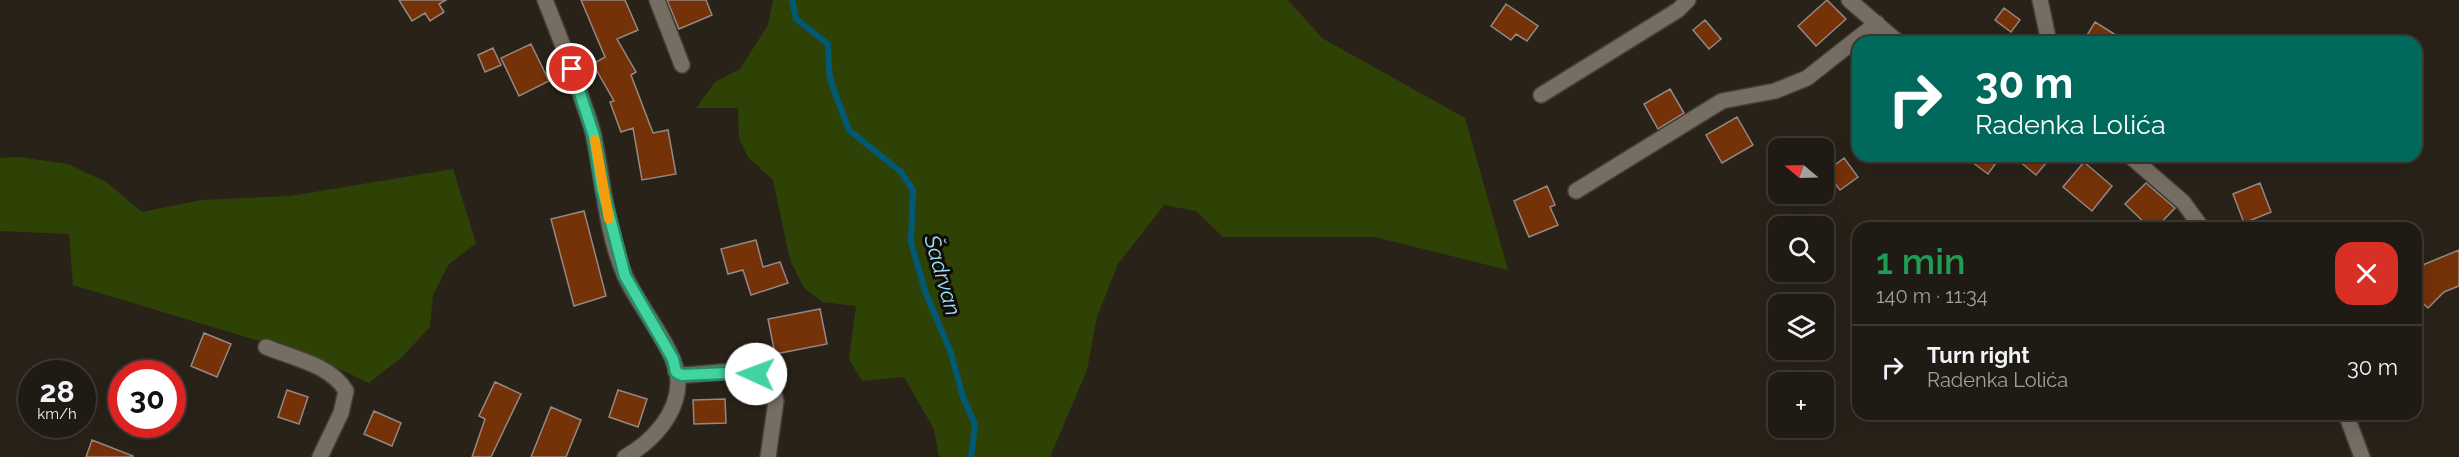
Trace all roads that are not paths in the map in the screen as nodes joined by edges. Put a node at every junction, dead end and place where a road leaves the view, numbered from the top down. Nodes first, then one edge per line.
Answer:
1 (545, 0) edge
2 (657, 0) edge
3 (1688, 0) edge
4 (1849, 0) edge
5 (2040, 0) edge
6 (1876, 23) junction
7 (1860, 36) edge
8 (1891, 36) edge
9 (2048, 36) edge
10 (1852, 42) edge
11 (681, 65) dead end
12 (1541, 95) dead end
13 (2137, 162) edge
14 (1576, 191) dead end
15 (2197, 222) edge
16 (266, 347) dead end
17 (676, 372) junction
18 (2348, 420) edge
19 (320, 457) edge
20 (625, 457) edge
21 (768, 457) edge
22 (2362, 457) edge

1 - 17 street
2 - 11 street
3 - 12 street
4 - 6 street
5 - 9 street
6 - 7 street
6 - 8 street
10 - 14 street
13 - 15 street
16 - 19 street
17 - 20 street
17 - 21 street
18 - 22 street

